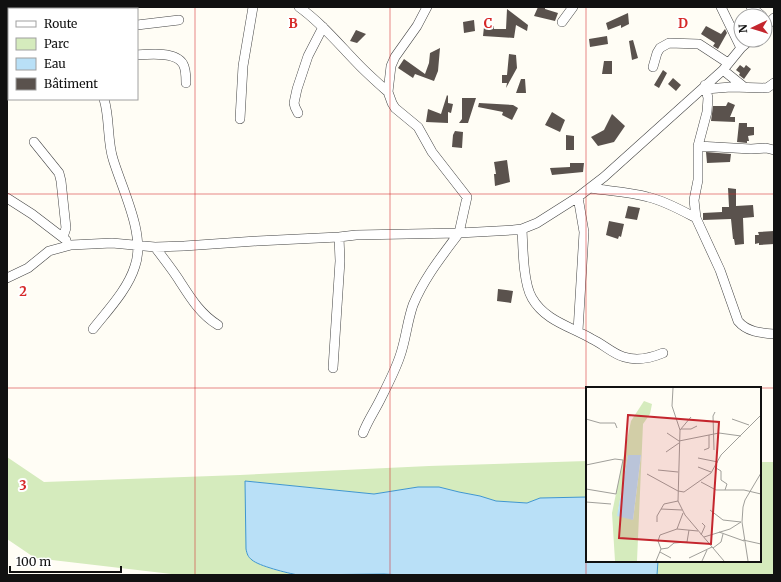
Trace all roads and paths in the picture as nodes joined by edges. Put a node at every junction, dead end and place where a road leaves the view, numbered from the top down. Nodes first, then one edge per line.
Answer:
1 (253, 7) edge
2 (299, 7) edge
3 (427, 7) edge
4 (573, 7) edge
5 (721, 7) edge
6 (179, 20) dead end
7 (562, 22) dead end
8 (138, 25) edge
9 (323, 28) junction
10 (733, 32) edge
11 (741, 48) edge
12 (138, 55) edge
13 (725, 66) junction
14 (652, 67) dead end
15 (186, 83) dead end
16 (774, 83) edge
17 (705, 87) junction
18 (744, 87) junction
19 (388, 92) junction
20 (104, 100) edge
21 (298, 113) dead end
22 (240, 119) dead end
23 (34, 142) dead end
24 (698, 146) junction
25 (774, 150) edge
26 (590, 188) junction
27 (578, 197) junction
28 (7, 198) edge
29 (696, 218) junction
30 (522, 229) junction
31 (459, 233) junction
32 (62, 237) junction
33 (339, 237) junction
34 (71, 245) junction
35 (139, 246) junction
36 (155, 247) junction
37 (7, 278) edge
38 (218, 325) dead end
39 (93, 329) dead end
40 (578, 331) junction
41 (774, 334) edge
42 (663, 354) dead end
43 (334, 368) dead end
44 (363, 433) dead end

1 - 22 street
2 - 9 street
3 - 19 street
4 - 7 street
5 - 10 street
6 - 8 street
9 - 19 street
9 - 21 street
11 - 13 street
12 - 15 street
13 - 14 street
13 - 17 street
13 - 18 street
16 - 18 street
17 - 18 street
17 - 24 street
17 - 26 street
19 - 31 street
20 - 35 street
23 - 32 street
24 - 25 street
24 - 29 street
26 - 27 street
26 - 29 street
27 - 30 street
27 - 40 street
28 - 32 street
29 - 41 street
30 - 31 street
30 - 40 street
31 - 33 street
31 - 44 street
32 - 34 street
33 - 36 street
33 - 43 street
34 - 35 street
34 - 37 street
35 - 36 street
35 - 39 street
36 - 38 street
40 - 42 street

